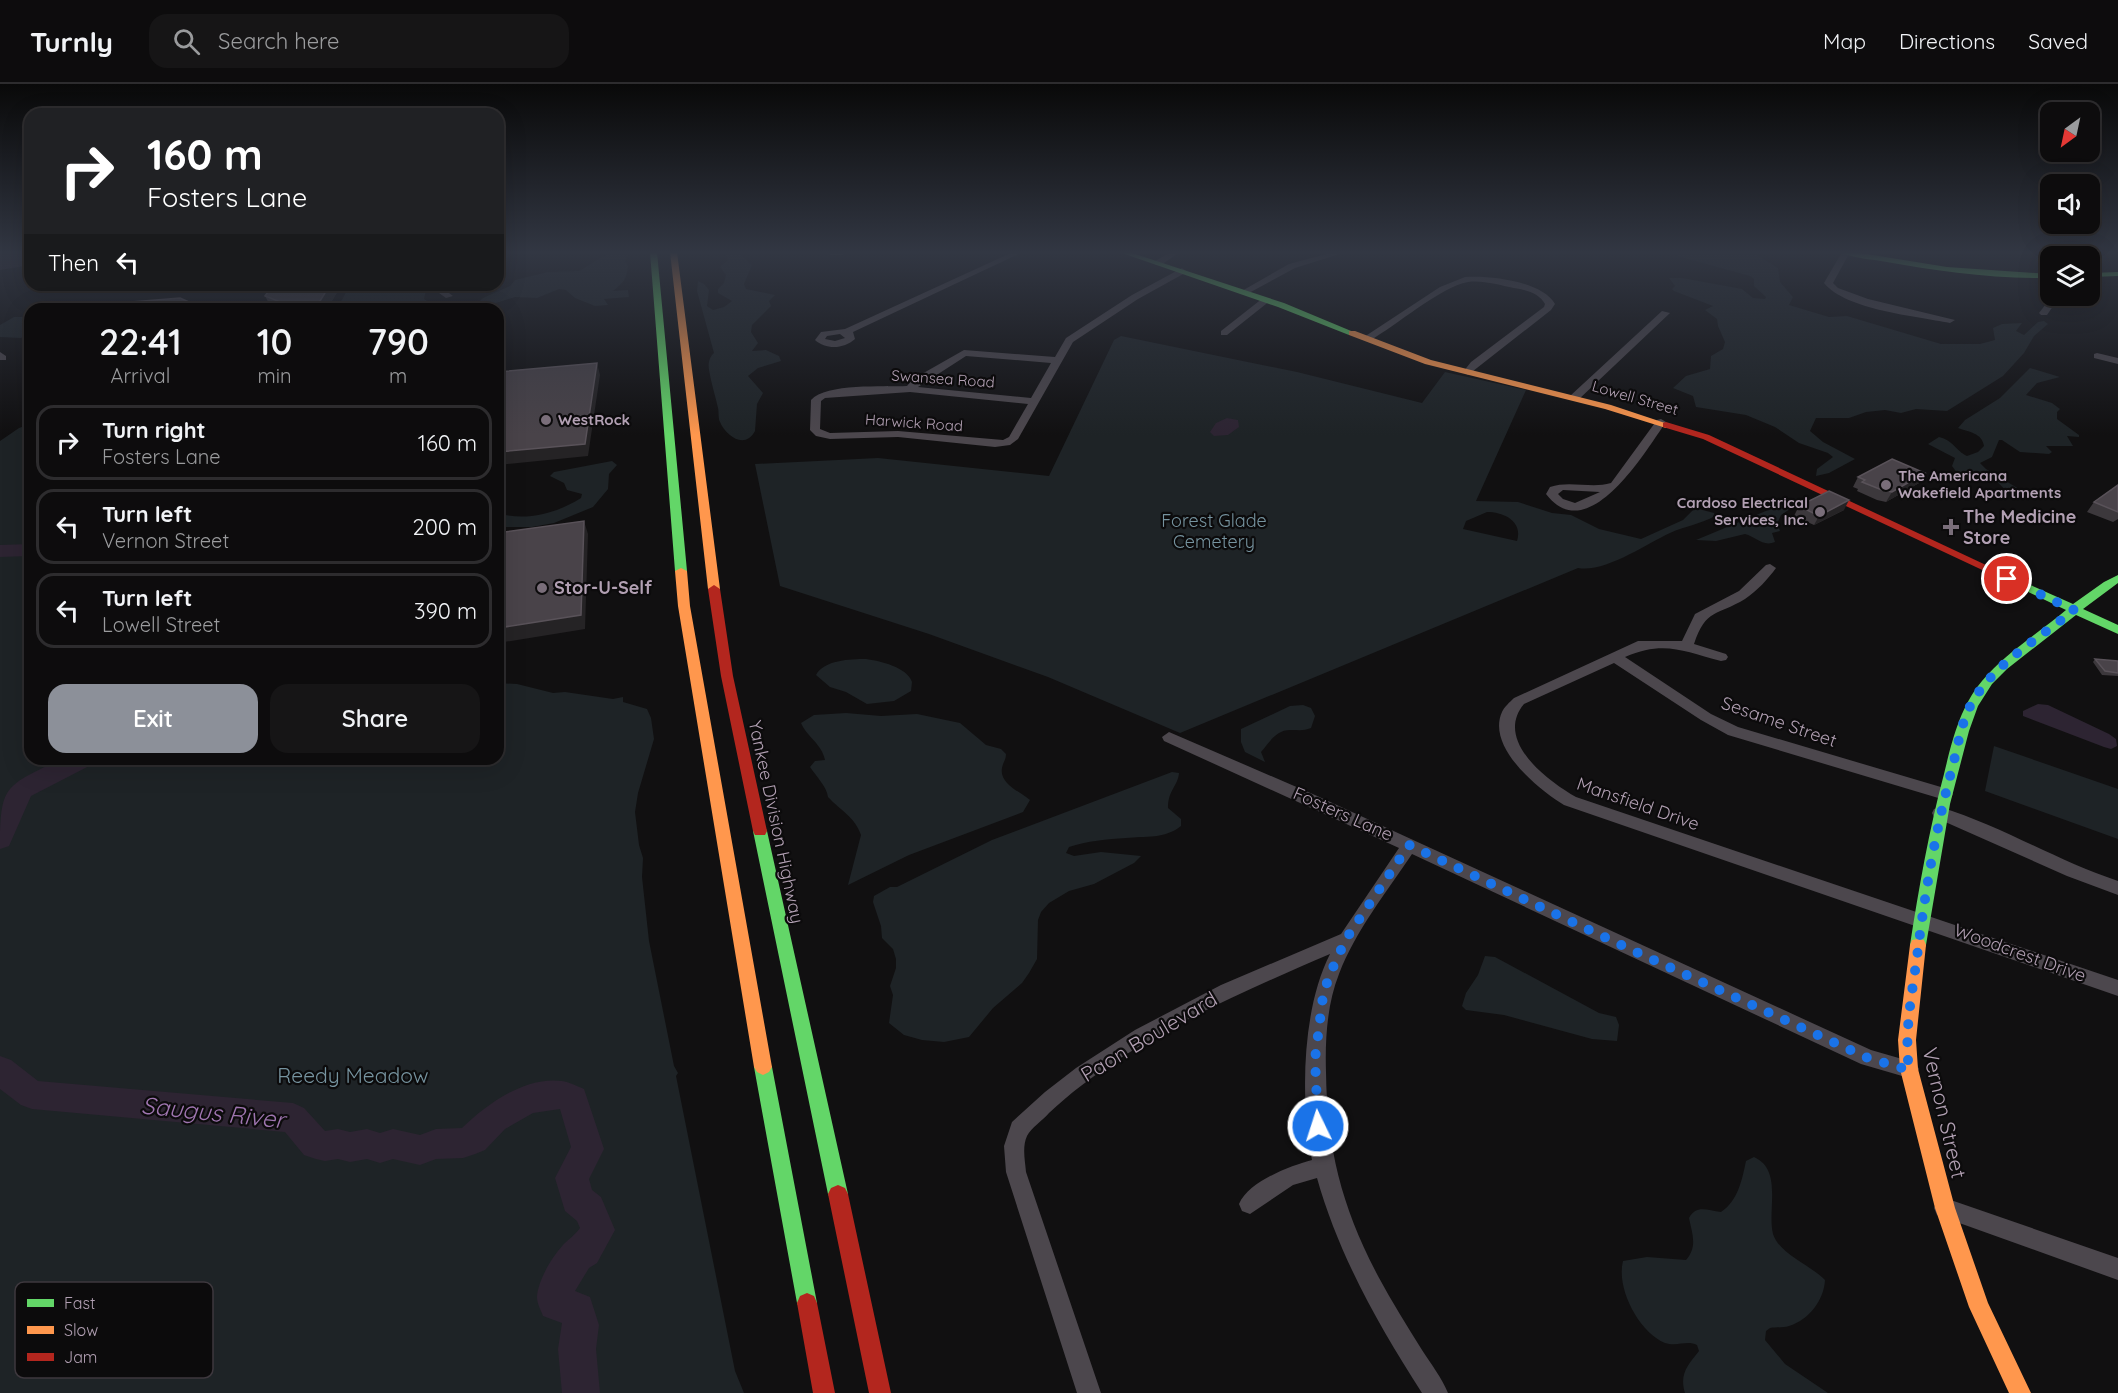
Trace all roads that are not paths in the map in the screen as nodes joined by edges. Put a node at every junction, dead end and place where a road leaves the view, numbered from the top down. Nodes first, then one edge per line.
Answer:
1 (658, 313) edge
2 (680, 313) edge
3 (888, 313) edge
4 (1110, 313) edge
5 (1249, 313) edge
6 (1300, 313) edge
7 (1408, 313) edge
8 (1541, 313) edge
9 (1918, 313) edge
10 (1665, 314) dead end
11 (1950, 320) dead end
12 (846, 333) dead end
13 (1224, 333) dead end
14 (1366, 339) junction
15 (2097, 356) dead end
16 (1056, 360) junction
17 (2118, 361) edge
18 (1468, 372) junction
19 (910, 389) junction
20 (1574, 398) junction
21 (1034, 401) junction
22 (1661, 422) junction
23 (820, 434) joint
24 (1615, 485) dead end
25 (1770, 568) dead end
26 (2118, 578) edge
27 (2025, 587) junction
28 (2094, 592) junction
29 (2074, 610) junction
30 (2118, 630) edge
31 (1687, 646) junction
32 (1615, 657) junction
33 (1721, 657) dead end
34 (1169, 737) dead end
35 (1945, 794) junction
36 (1940, 813) junction
37 (1409, 845) junction
38 (2118, 888) edge
39 (1922, 919) junction
40 (1346, 939) junction
41 (2118, 988) edge
42 (1909, 1070) junction
43 (1324, 1166) junction
44 (1250, 1204) dead end
45 (1945, 1208) junction
46 (2118, 1269) edge
47 (824, 1393) edge
48 (880, 1393) edge
49 (1089, 1393) edge
50 (1436, 1393) edge
51 (2020, 1393) edge

1 - 47 main road
2 - 48 main road, Yankee Division Highway
3 - 12 street
4 - 16 street
5 - 13 street
6 - 14 main road, Lowell Street
7 - 14 street
8 - 18 street
9 - 11 street
10 - 20 street
14 - 18 main road, Lowell Street
15 - 17 street
16 - 19 street
16 - 21 street
18 - 20 main road, Lowell Street
19 - 21 street, Swansea Road
19 - 23 street, Swansea Road
20 - 22 main road, Lowell Street
21 - 23 street, Harwick Road
22 - 24 street
22 - 27 main road, Lowell Street
25 - 31 street
26 - 28 main road, Vernon Street
27 - 28 main road
27 - 29 main road, Lowell Street
28 - 29 main road, Vernon Street
29 - 30 main road, Lowell Street
29 - 35 main road, Vernon Street
31 - 32 street, Mansfield Drive
31 - 33 street, Mansfield Drive
32 - 35 street, Sesame Street
32 - 39 street, Mansfield Drive
34 - 37 street, Fosters Lane
35 - 36 main road, Vernon Street
36 - 38 street
36 - 39 main road, Vernon Street
37 - 40 street
37 - 42 street, Fosters Lane
39 - 41 street, Woodcrest Drive
39 - 42 main road, Vernon Street
40 - 43 street
40 - 49 street, Paon Boulevard
42 - 45 main road, Vernon Street
43 - 44 street
43 - 50 street
45 - 46 street
45 - 51 main road, Vernon Street

